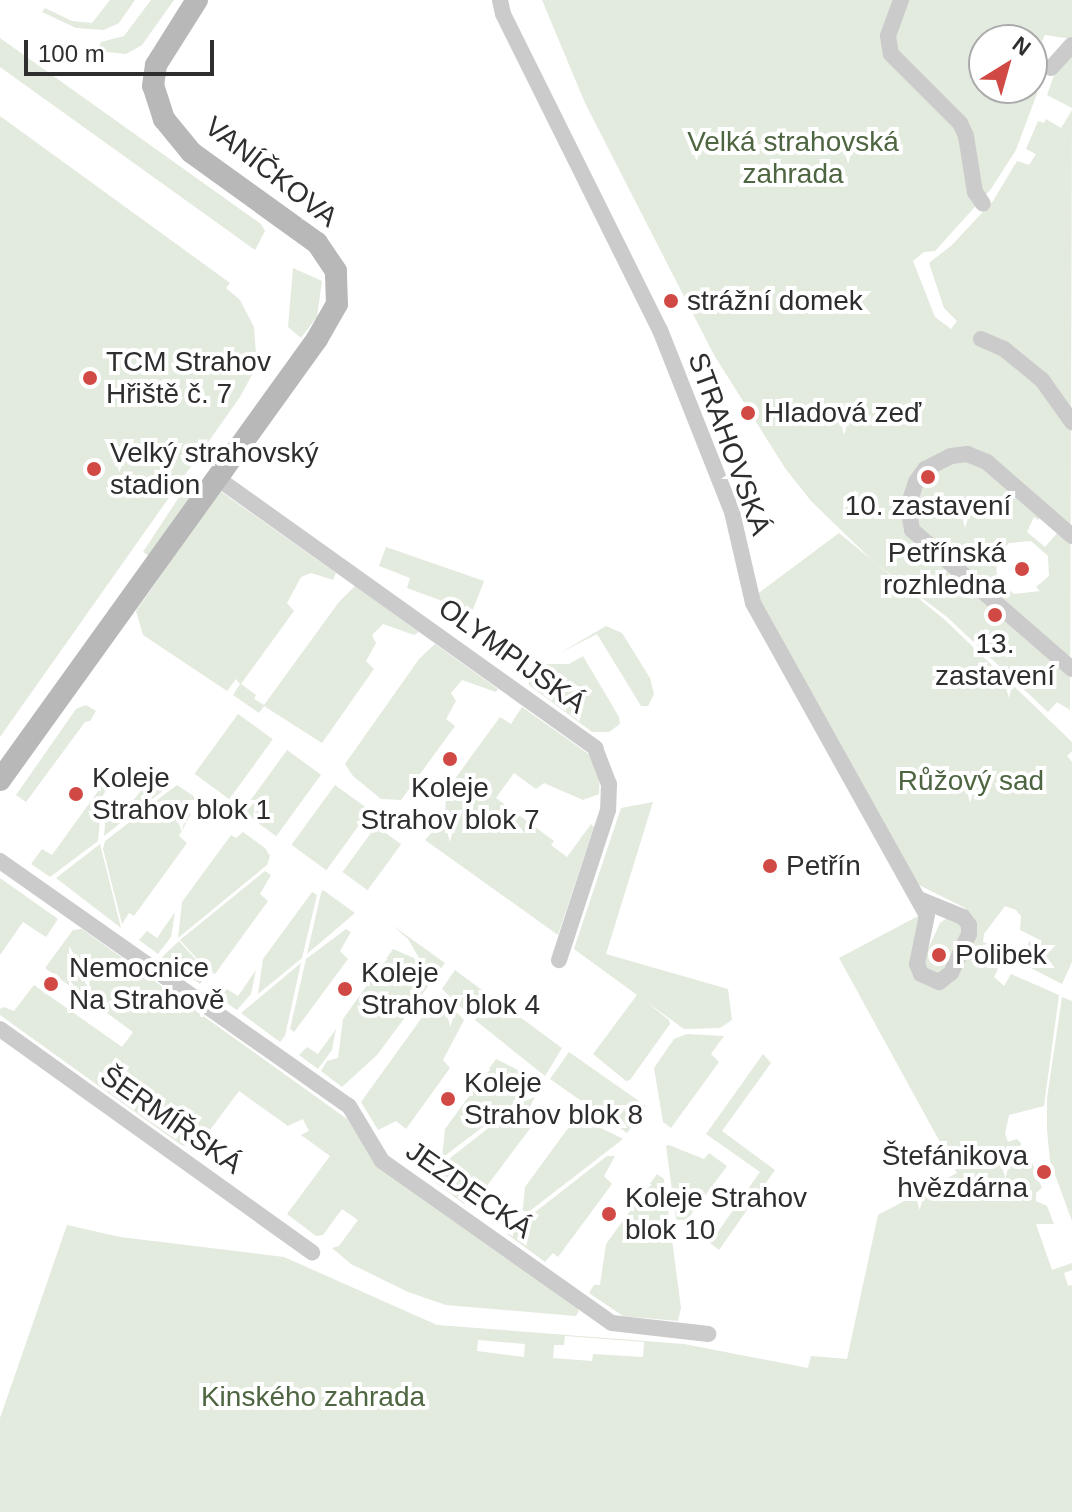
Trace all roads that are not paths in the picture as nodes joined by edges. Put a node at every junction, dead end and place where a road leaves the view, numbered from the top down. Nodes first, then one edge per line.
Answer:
1 (197, 0) edge
2 (500, 0) edge
3 (901, 0) edge
4 (1072, 45) edge
5 (1051, 68) dead end
6 (983, 204) dead end
7 (981, 339) dead end
8 (1072, 422) edge
9 (217, 478) junction
10 (1072, 536) edge
11 (1072, 669) edge
12 (0, 780) edge
13 (0, 861) edge
14 (919, 899) junction
15 (559, 960) dead end
16 (0, 1029) edge
17 (312, 1252) dead end
18 (708, 1334) dead end

1 - 9 main road, VANÍČKOVA
2 - 14 street, STRAHOVSKÁ
3 - 6 street
4 - 5 street
7 - 8 street
9 - 12 main road, VANÍČKOVA
9 - 15 street, OLYMPIJSKÁ
10 - 11 street
13 - 18 street, JEZDECKÁ
14 - 14 street, STRAHOVSKÁ
16 - 17 street, ŠERMÍŘSKÁ

